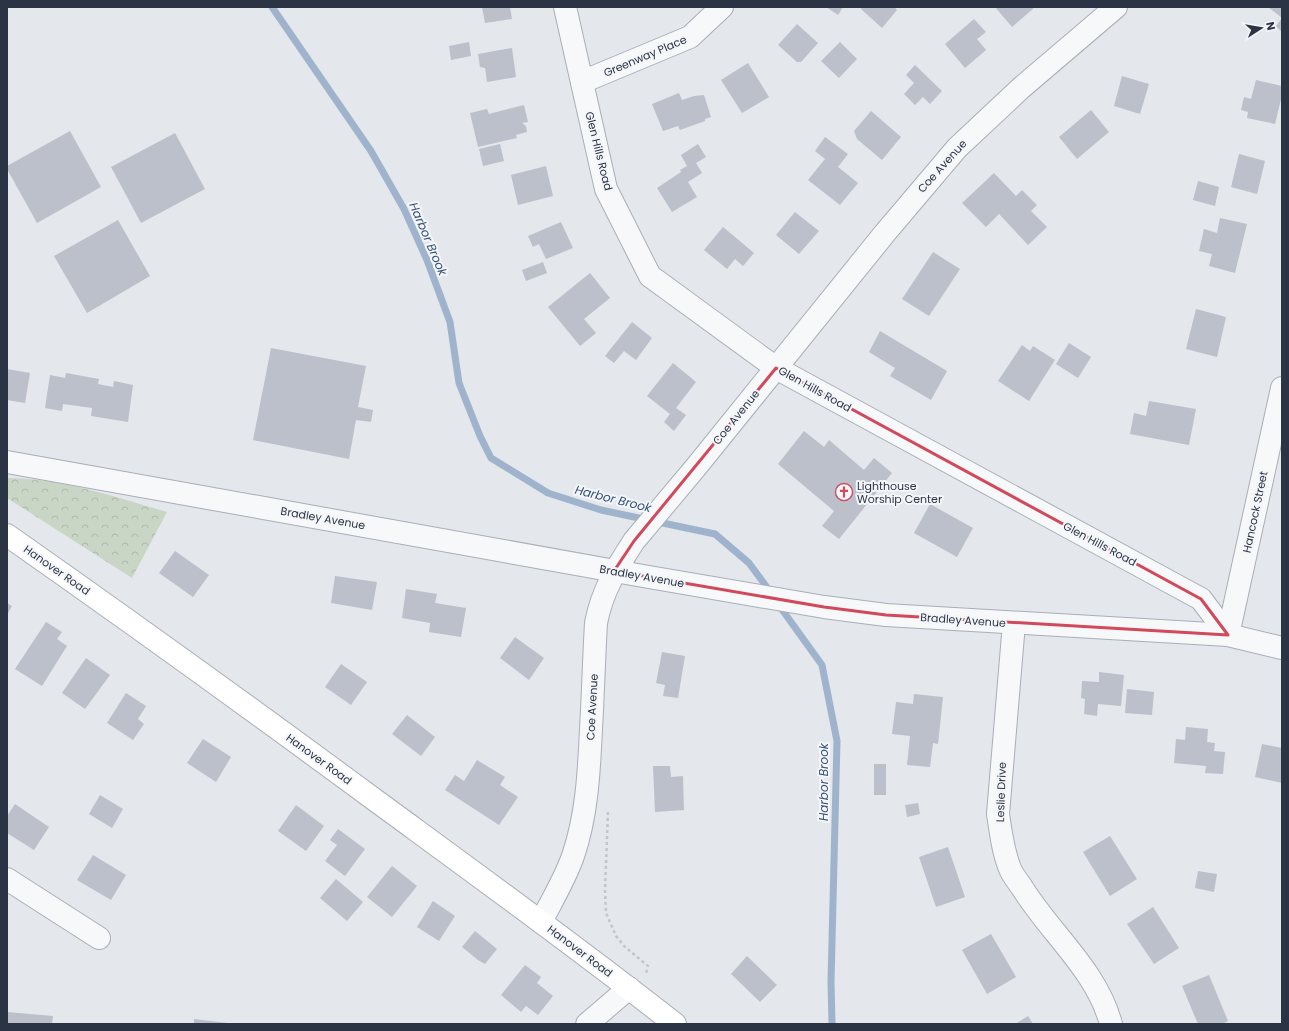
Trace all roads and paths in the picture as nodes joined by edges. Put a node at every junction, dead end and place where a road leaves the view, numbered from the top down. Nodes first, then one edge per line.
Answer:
1 (565, 7) edge
2 (722, 7) edge
3 (1116, 7) edge
4 (582, 82) junction
5 (776, 368) junction
6 (1282, 388) edge
7 (7, 462) edge
8 (7, 535) edge
9 (614, 571) junction
10 (1014, 623) junction
11 (1228, 635) junction
12 (1282, 648) edge
13 (608, 811) dead end
14 (7, 879) edge
15 (541, 922) junction
16 (99, 938) dead end
17 (647, 972) dead end
18 (629, 988) junction
19 (587, 1024) edge
20 (675, 1024) edge
21 (1112, 1024) edge

1 - 4 street, Glen Hills Road
2 - 4 street, Greenway Place
3 - 5 street, Coe Avenue
4 - 5 street, Glen Hills Road
5 - 9 street, Coe Avenue
5 - 11 street, Glen Hills Road
6 - 11 street, Hancock Street
7 - 9 street, Bradley Avenue
8 - 15 main road, Hanover Road
9 - 10 street, Bradley Avenue
9 - 15 street, Coe Avenue
10 - 11 street, Bradley Avenue
10 - 21 street, Leslie Drive
11 - 12 street, Bradley Avenue
13 - 17 path
14 - 16 street
15 - 18 main road, Hanover Road
18 - 19 street
18 - 20 main road, Hanover Road

